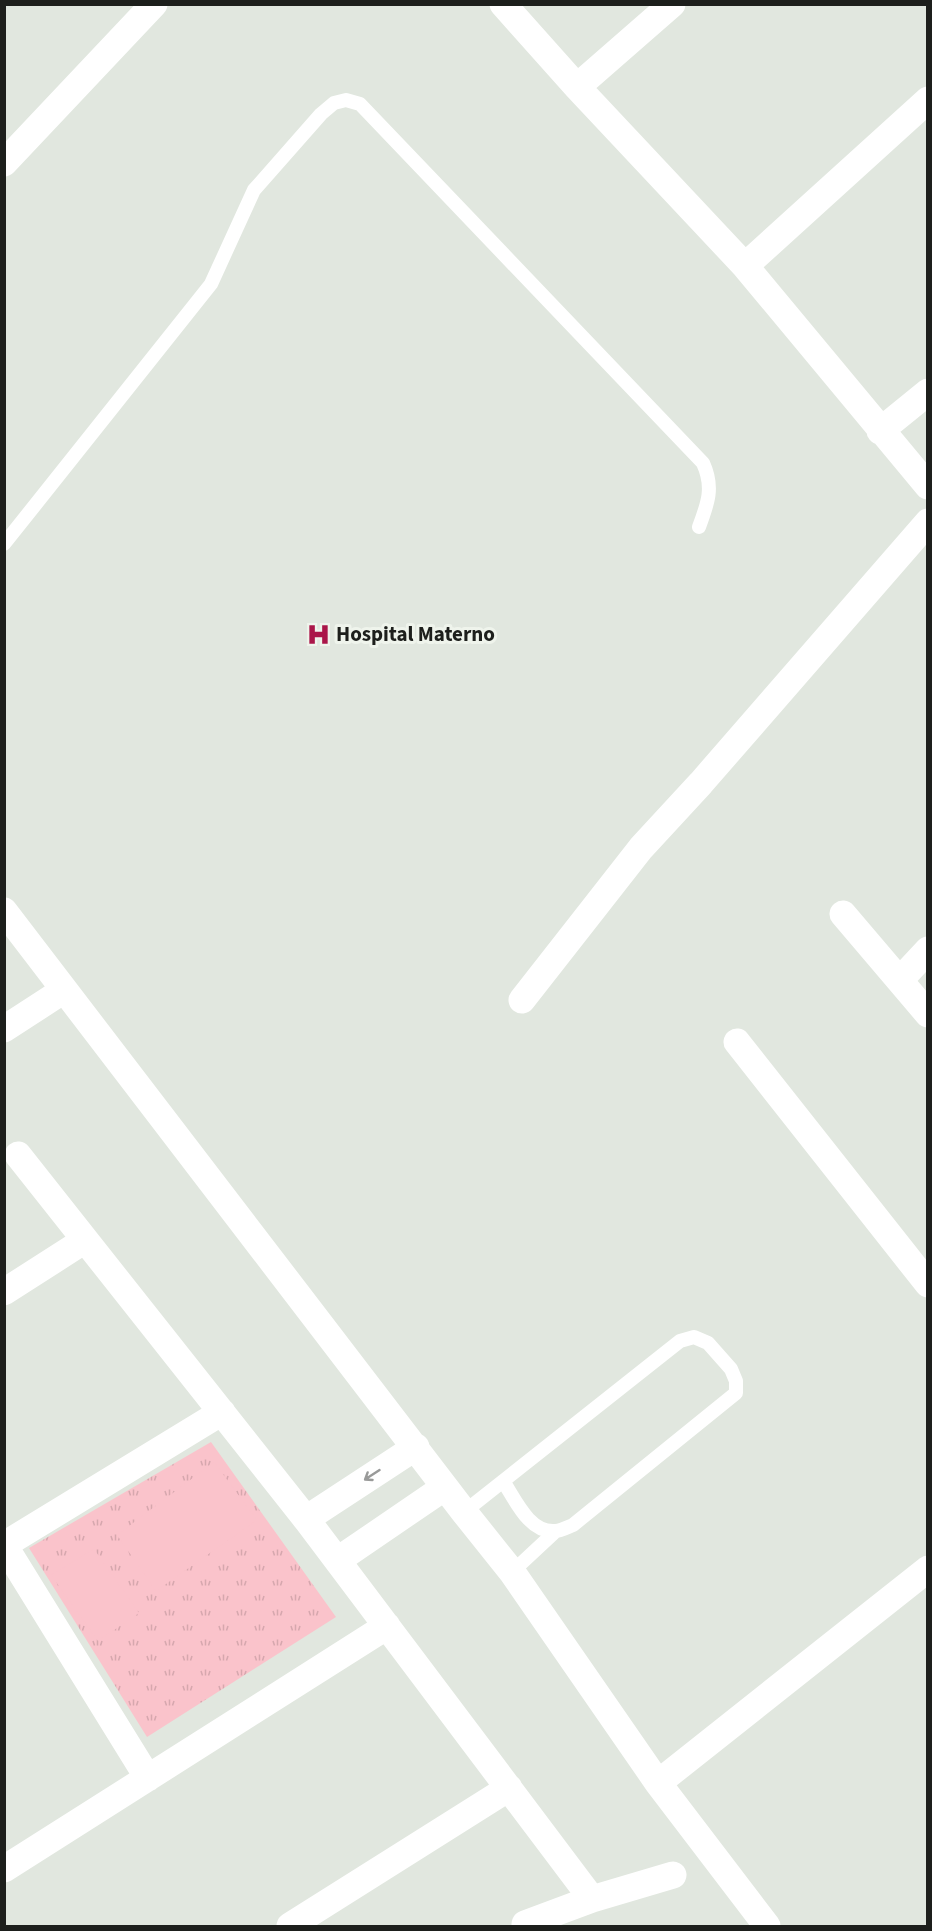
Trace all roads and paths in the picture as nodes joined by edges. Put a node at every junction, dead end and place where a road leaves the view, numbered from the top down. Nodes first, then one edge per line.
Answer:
1 (154, 4) edge
2 (503, 4) edge
3 (672, 4) edge
4 (577, 87) junction
5 (927, 100) edge
6 (4, 163) edge
7 (745, 266) junction
8 (927, 392) edge
9 (880, 430) junction
10 (927, 486) edge
11 (927, 522) edge
12 (699, 527) dead end
13 (4, 544) edge
14 (4, 911) edge
15 (843, 914) dead end
16 (927, 950) edge
17 (900, 980) junction
18 (64, 990) junction
19 (522, 1000) dead end
20 (927, 1014) edge
21 (4, 1029) edge
22 (737, 1042) dead end
23 (18, 1155) dead end
24 (85, 1240) junction
25 (927, 1284) edge
26 (4, 1292) edge
27 (222, 1412) junction
28 (416, 1447) junction
29 (503, 1481) junction
30 (445, 1487) junction
31 (464, 1512) junction
32 (306, 1519) junction
33 (555, 1531) junction
34 (4, 1545) edge
35 (338, 1560) junction
36 (927, 1569) edge
37 (512, 1572) junction
38 (387, 1626) junction
39 (148, 1778) junction
40 (658, 1783) junction
41 (509, 1788) junction
42 (4, 1869) edge
43 (673, 1875) dead end
44 (592, 1899) junction
45 (525, 1924) dead end
46 (290, 1926) edge
47 (767, 1926) edge

1 - 6 street
2 - 4 street
3 - 4 street
4 - 7 street
5 - 7 street
7 - 9 street
8 - 9 street
9 - 10 street
11 - 19 street
12 - 13 lane
14 - 18 street
15 - 17 street
16 - 17 street
17 - 20 street
18 - 21 street
18 - 28 street
22 - 25 street
23 - 24 street
24 - 26 street
24 - 27 street
27 - 32 street
27 - 34 street
28 - 30 street
28 -> 32 street
29 - 31 lane
29 - 33 lane
29 - 33 lane
30 - 31 street
30 - 35 street
31 - 37 street
32 - 35 street
33 - 37 lane
34 - 39 street
35 - 38 street
36 - 40 street
37 - 40 street
38 - 39 street
38 - 41 street
39 - 42 street
40 - 47 street
41 - 44 street
41 - 46 street
43 - 44 street
44 - 45 street

